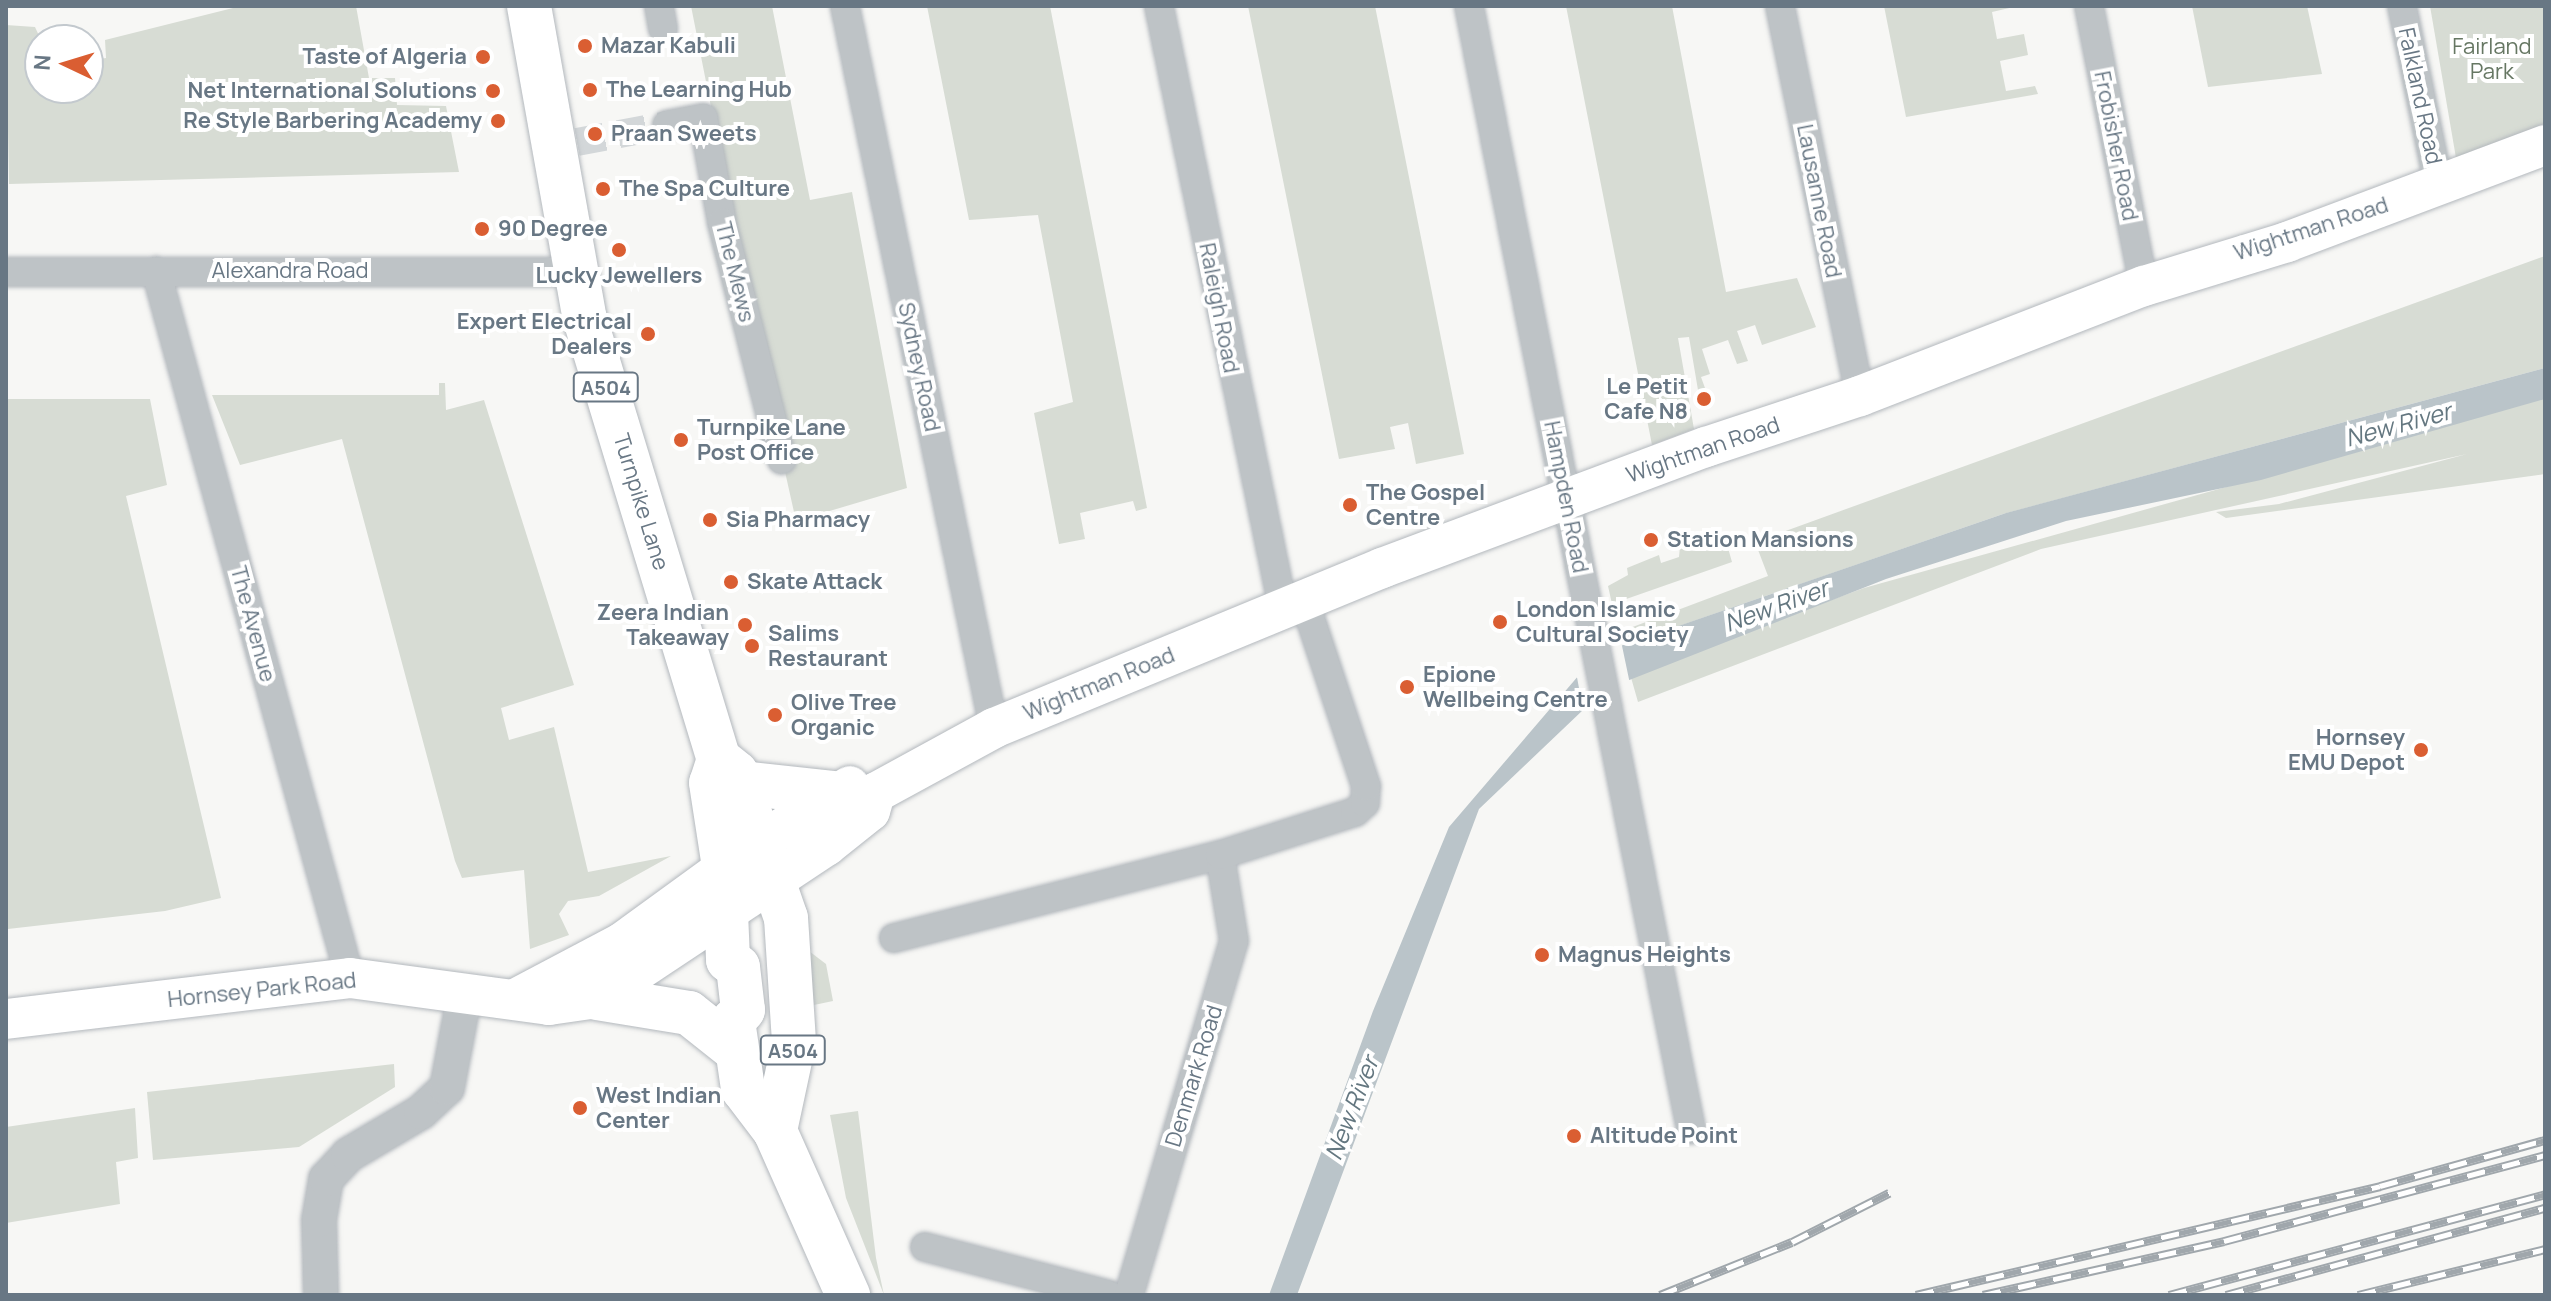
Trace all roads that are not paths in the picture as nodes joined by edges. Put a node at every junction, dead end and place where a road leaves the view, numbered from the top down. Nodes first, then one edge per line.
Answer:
1 (529, 6) edge
2 (845, 6) edge
3 (1159, 6) edge
4 (1469, 6) edge
5 (1780, 6) edge
6 (2089, 6) edge
7 (2402, 6) edge
8 (667, 125) tunnel mouth
9 (2545, 145) edge
10 (2439, 186) junction
11 (156, 271) junction
12 (6, 272) edge
13 (573, 272) junction
14 (2144, 286) junction
15 (1860, 396) junction
16 (782, 460) dead end
17 (1566, 499) junction
18 (1294, 604) junction
19 (994, 728) junction
20 (730, 771) junction
21 (854, 793) junction
22 (763, 840) junction
23 (1220, 855) junction
24 (724, 867) junction
25 (751, 898) junction
26 (894, 938) dead end
27 (350, 978) junction
28 (465, 993) junction
29 (517, 998) junction
30 (597, 998) junction
31 (6, 1019) edge
32 (737, 1051) junction
33 (764, 1114) junction
34 (1691, 1129) dead end
35 (925, 1247) dead end
36 (321, 1295) edge
37 (848, 1295) edge
38 (1109, 1295) edge
39 (1129, 1295) edge

1 - 13 main road, Turnpike Lane / A504
2 - 19 street, Sydney Road
3 - 18 street, Raleigh Road
4 - 17 street, Hampden Road
5 - 15 street, Lausanne Road
6 - 14 street, Frobisher Road
7 - 10 street, Falkland Road
8 - 16 street, The Mews
9 - 10 main road, Wightman Road
10 - 14 main road, Wightman Road
11 - 12 street, Alexandra Road
11 - 13 street, Alexandra Road
11 - 27 street, The Avenue
13 - 20 main road, Turnpike Lane / A504
14 - 15 main road, Wightman Road
15 - 17 main road, Wightman Road
17 - 18 main road, Wightman Road
17 - 34 street, Hampden Road
18 - 19 main road, Wightman Road
18 - 23 street
19 - 21 main road, Wightman Road
20 - 21 main road
20 - 22 main road, Turnpike Lane / A504
20 - 24 main road, Turnpike Lane / A504
21 - 22 main road, Wightman Road
21 - 25 main road, Wightman Road
22 - 24 main road, Wightman Road
22 - 25 main road, Turnpike Lane / A504
23 - 26 street
23 - 39 street, Denmark Road
24 - 25 main road, Turnpike Lane / A504
24 - 29 main road
25 - 30 main road, Hornsey Park Road
25 - 32 main road, Turnpike Lane / A504
25 - 33 main road, Turnpike Lane / A504
27 - 28 main road, Hornsey Park Road
27 - 31 main road, Hornsey Park Road
28 - 29 main road, Hornsey Park Road
28 - 36 street
29 - 30 main road, Hornsey Park Road
30 - 32 main road, A504
32 - 33 main road, Turnpike Lane / A504
33 - 37 main road, Turnpike Lane
35 - 38 street

